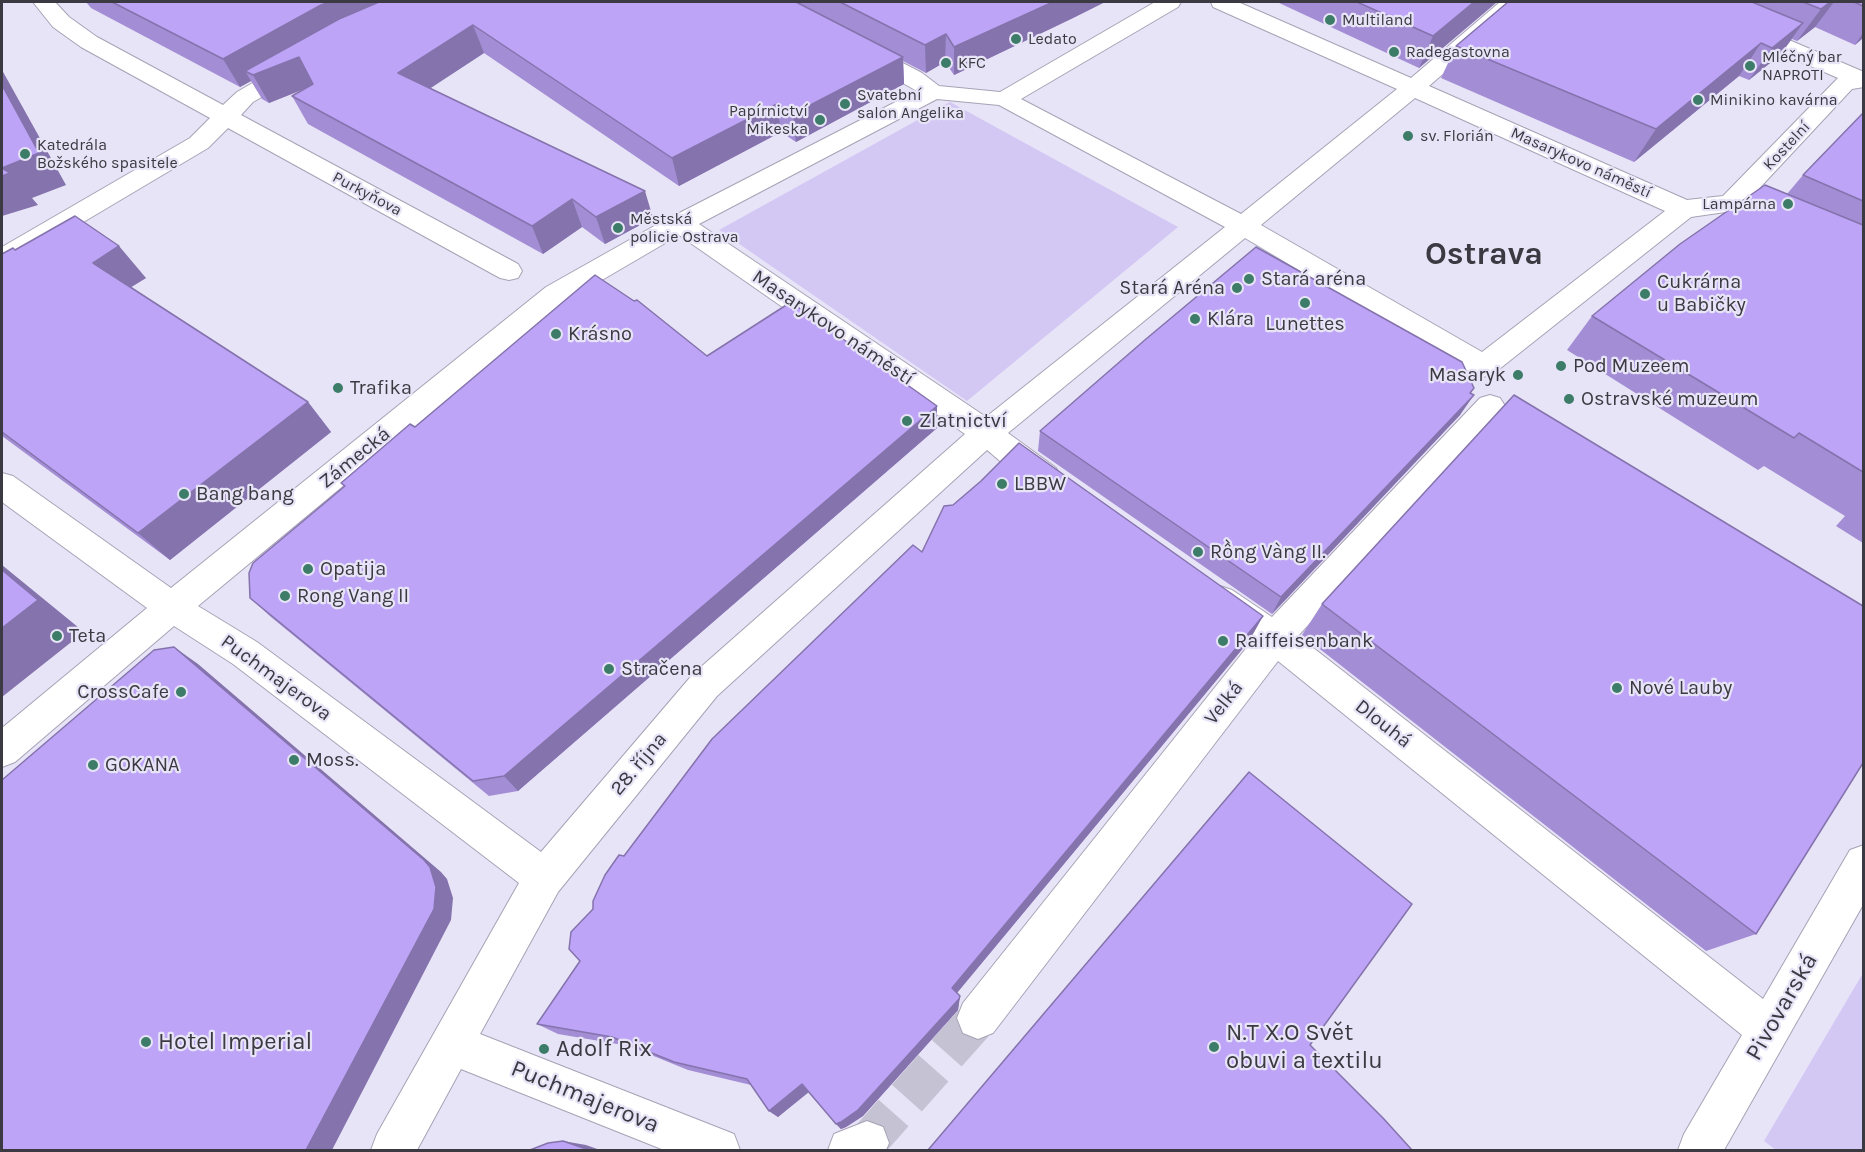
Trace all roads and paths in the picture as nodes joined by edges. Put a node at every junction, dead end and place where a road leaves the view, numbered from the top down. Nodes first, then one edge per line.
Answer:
1 (44, 2) edge
2 (1170, 2) edge
3 (1221, 2) edge
4 (1512, 2) edge
5 (1683, 2) edge
6 (842, 40) edge
7 (313, 58) edge
8 (1863, 80) edge
9 (923, 85) junction
10 (1413, 88) junction
11 (1004, 99) junction
12 (225, 118) junction
13 (1684, 209) junction
14 (1242, 225) junction
15 (673, 227) junction
16 (2, 259) edge
17 (509, 271) dead end
18 (1483, 366) junction
19 (1490, 406) junction
20 (1518, 423) edge
21 (978, 440) junction
22 (2, 485) edge
23 (1069, 494) edge
24 (1196, 583) edge
25 (172, 607) junction
26 (1275, 638) junction
27 (2, 750) edge
28 (1863, 864) edge
29 (544, 878) junction
30 (978, 1018) tunnel mouth
31 (1769, 1030) junction
32 (452, 1044) junction
33 (393, 1150) edge
34 (718, 1150) edge
35 (1700, 1150) edge

1 - 12 street, Purkyňova
2 - 11 street
3 - 10 street, Masarykovo náměstí
4 - 10 street
5 - 8 street
6 - 9 street
7 - 12 street
8 - 13 street, Kostelní
9 - 11 street
9 - 15 street
10 - 13 street, Masarykovo náměstí
10 - 14 street
11 - 14 street
12 - 16 street
12 - 17 street, Purkyňova
13 - 18 street, Masarykovo náměstí
14 - 18 street
14 - 21 street, 28. října
15 - 21 street, Masarykovo náměstí
15 - 25 street, Zámecká
18 - 19 street
19 - 20 street
19 - 26 street, Velká
21 - 23 street
21 - 29 street, 28. října
22 - 25 street, Puchmajerova
24 - 26 street, Dlouhá
25 - 27 street, Zámecká
25 - 29 street, Puchmajerova
26 - 30 street, Velká
26 - 31 street, Dlouhá
28 - 31 street, Pivovarská
29 - 32 street, 28. října
31 - 35 street, Pivovarská
32 - 33 street, 28. října
32 - 34 street, Puchmajerova

